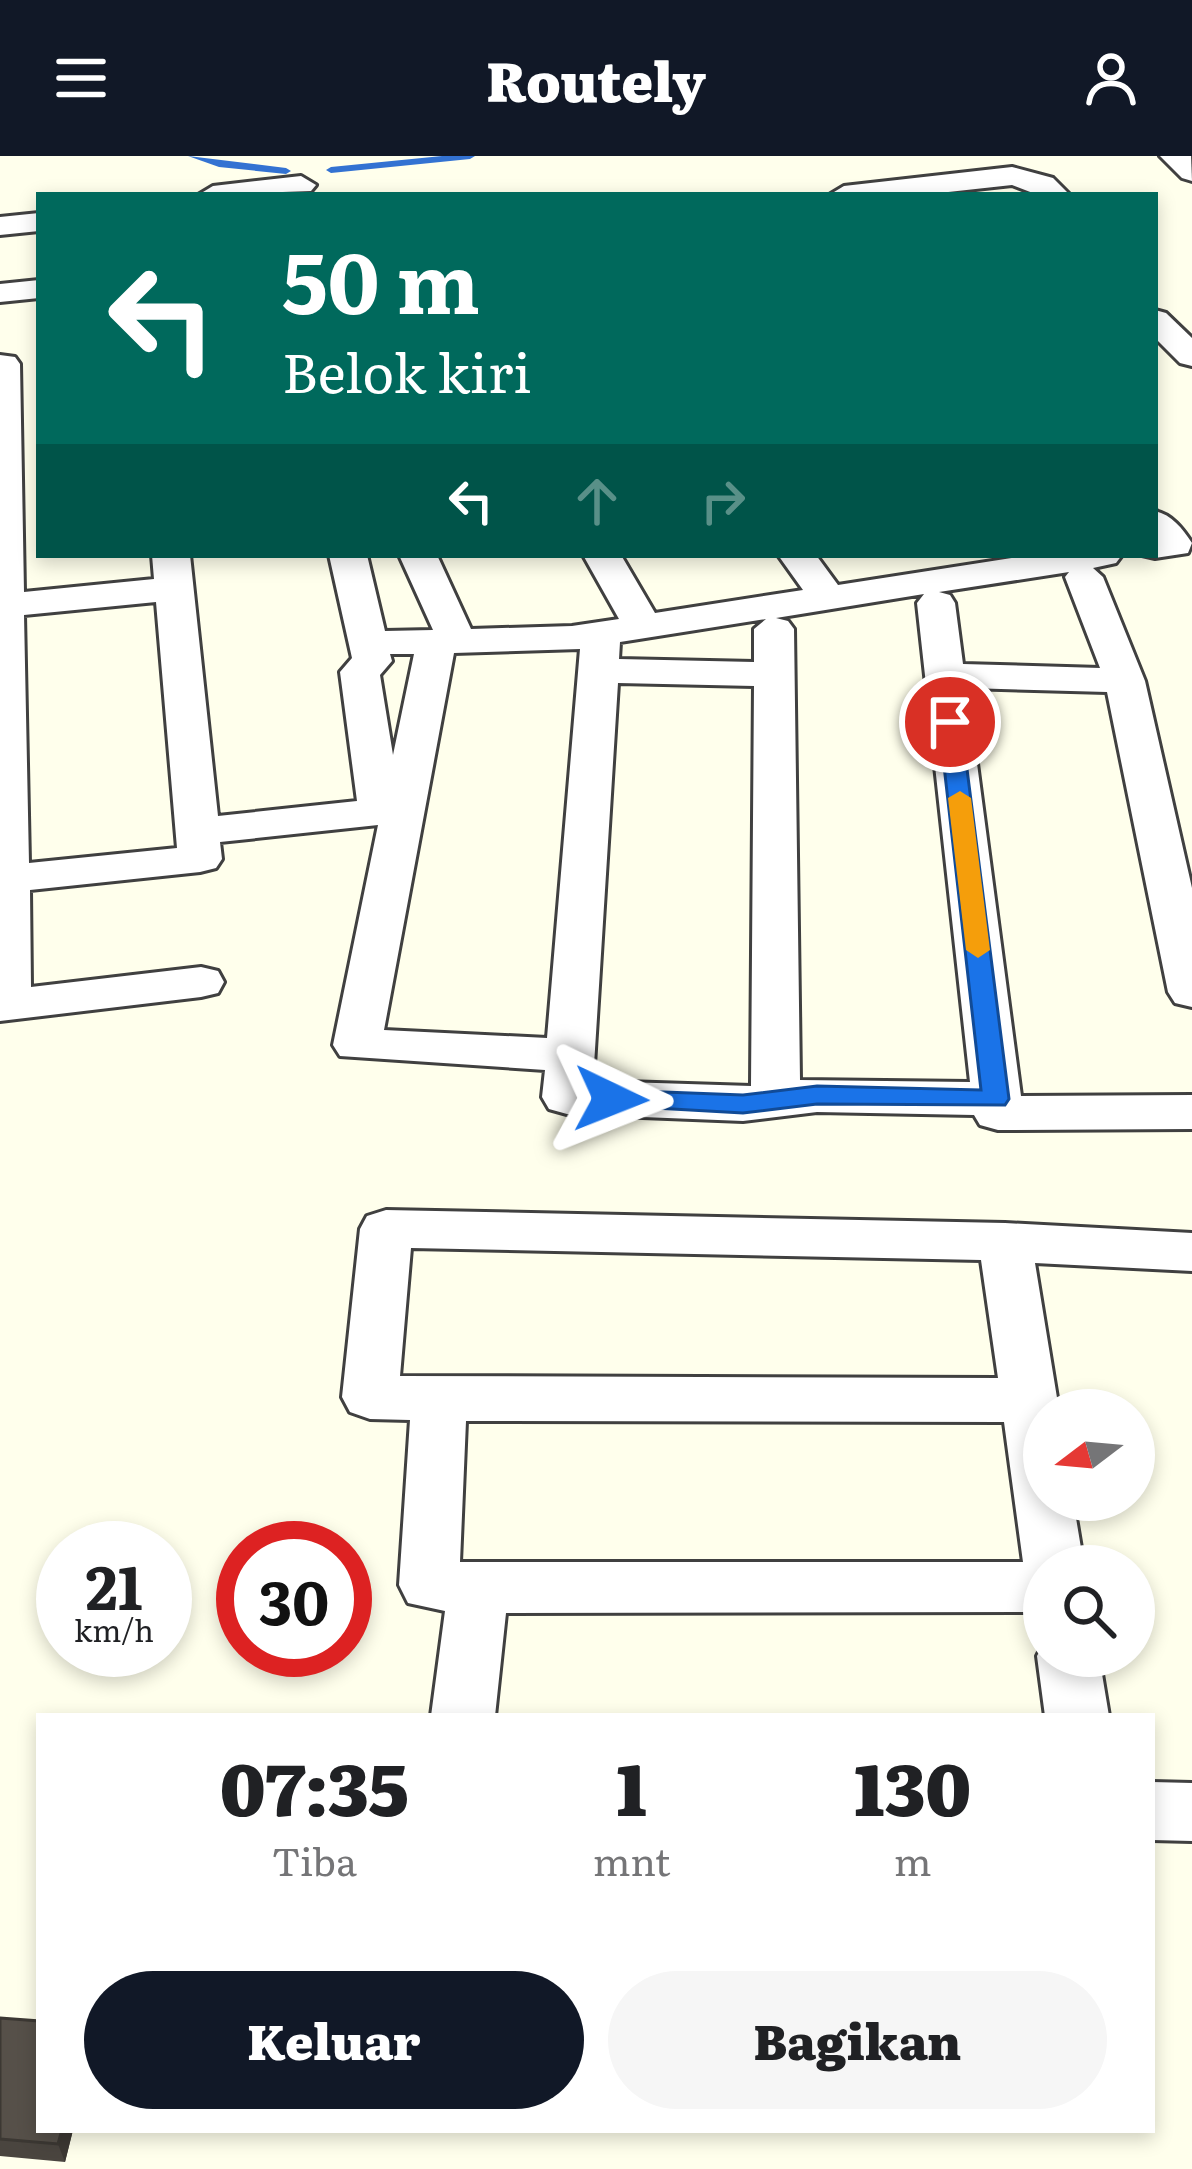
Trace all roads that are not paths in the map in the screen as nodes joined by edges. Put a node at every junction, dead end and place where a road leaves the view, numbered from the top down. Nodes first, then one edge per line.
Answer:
1 (1174, 156) edge
2 (1192, 172) edge
3 (299, 179) edge
4 (1014, 186) edge
5 (229, 192) edge
6 (901, 192) edge
7 (1050, 192) edge
8 (36, 222) edge
9 (0, 226) edge
10 (36, 289) edge
11 (0, 293) edge
12 (1158, 295) edge
13 (1171, 325) edge
14 (1192, 356) edge
15 (14, 363) edge
16 (350, 558) edge
17 (419, 558) edge
18 (602, 558) edge
19 (799, 558) edge
20 (997, 562) edge
21 (1094, 566) edge
22 (173, 572) edge
23 (828, 598) junction
24 (936, 603) dead end
25 (5, 605) junction
26 (774, 628) dead end
27 (446, 640) junction
28 (369, 643) junction
29 (614, 644) junction
30 (775, 674) junction
31 (945, 675) junction
32 (1125, 681) junction
33 (392, 810) junction
34 (197, 831) junction
35 (8, 879) junction
36 (201, 982) dead end
37 (1192, 992) edge
38 (4, 1006) edge
39 (571, 1055) junction
40 (996, 1099) junction
41 (776, 1100) junction
42 (1192, 1112) edge
43 (1005, 1242) junction
44 (1192, 1252) edge
45 (1026, 1389) edge
46 (439, 1399) junction
47 (1023, 1400) edge
48 (1023, 1587) edge
49 (478, 1588) junction
50 (1071, 1677) edge
51 (463, 1713) edge
52 (1077, 1713) edge
53 (1155, 1811) edge
54 (1192, 1812) edge

1 - 2 street
3 - 5 street
4 - 6 street
4 - 7 street
8 - 9 street
10 - 11 street
12 - 13 street
13 - 14 street
15 - 25 street
16 - 28 street
17 - 27 street
18 - 29 street
19 - 23 street
20 - 21 street
20 - 23 street
21 - 32 street
22 - 25 street
22 - 34 street
23 - 29 street
24 - 31 street
25 - 35 street
26 - 30 street
27 - 28 street
27 - 29 street
27 - 33 street
28 - 33 street
29 - 30 street
29 - 39 street
30 - 41 street
31 - 32 street
31 - 40 street
32 - 37 street
33 - 34 street
33 - 39 street
34 - 35 street
35 - 38 street
36 - 38 street
39 - 41 street
40 - 41 street
40 - 42 street
43 - 44 street
43 - 45 street
43 - 46 street
46 - 47 street
46 - 49 street
48 - 49 street
49 - 51 street
50 - 52 street
53 - 54 street

